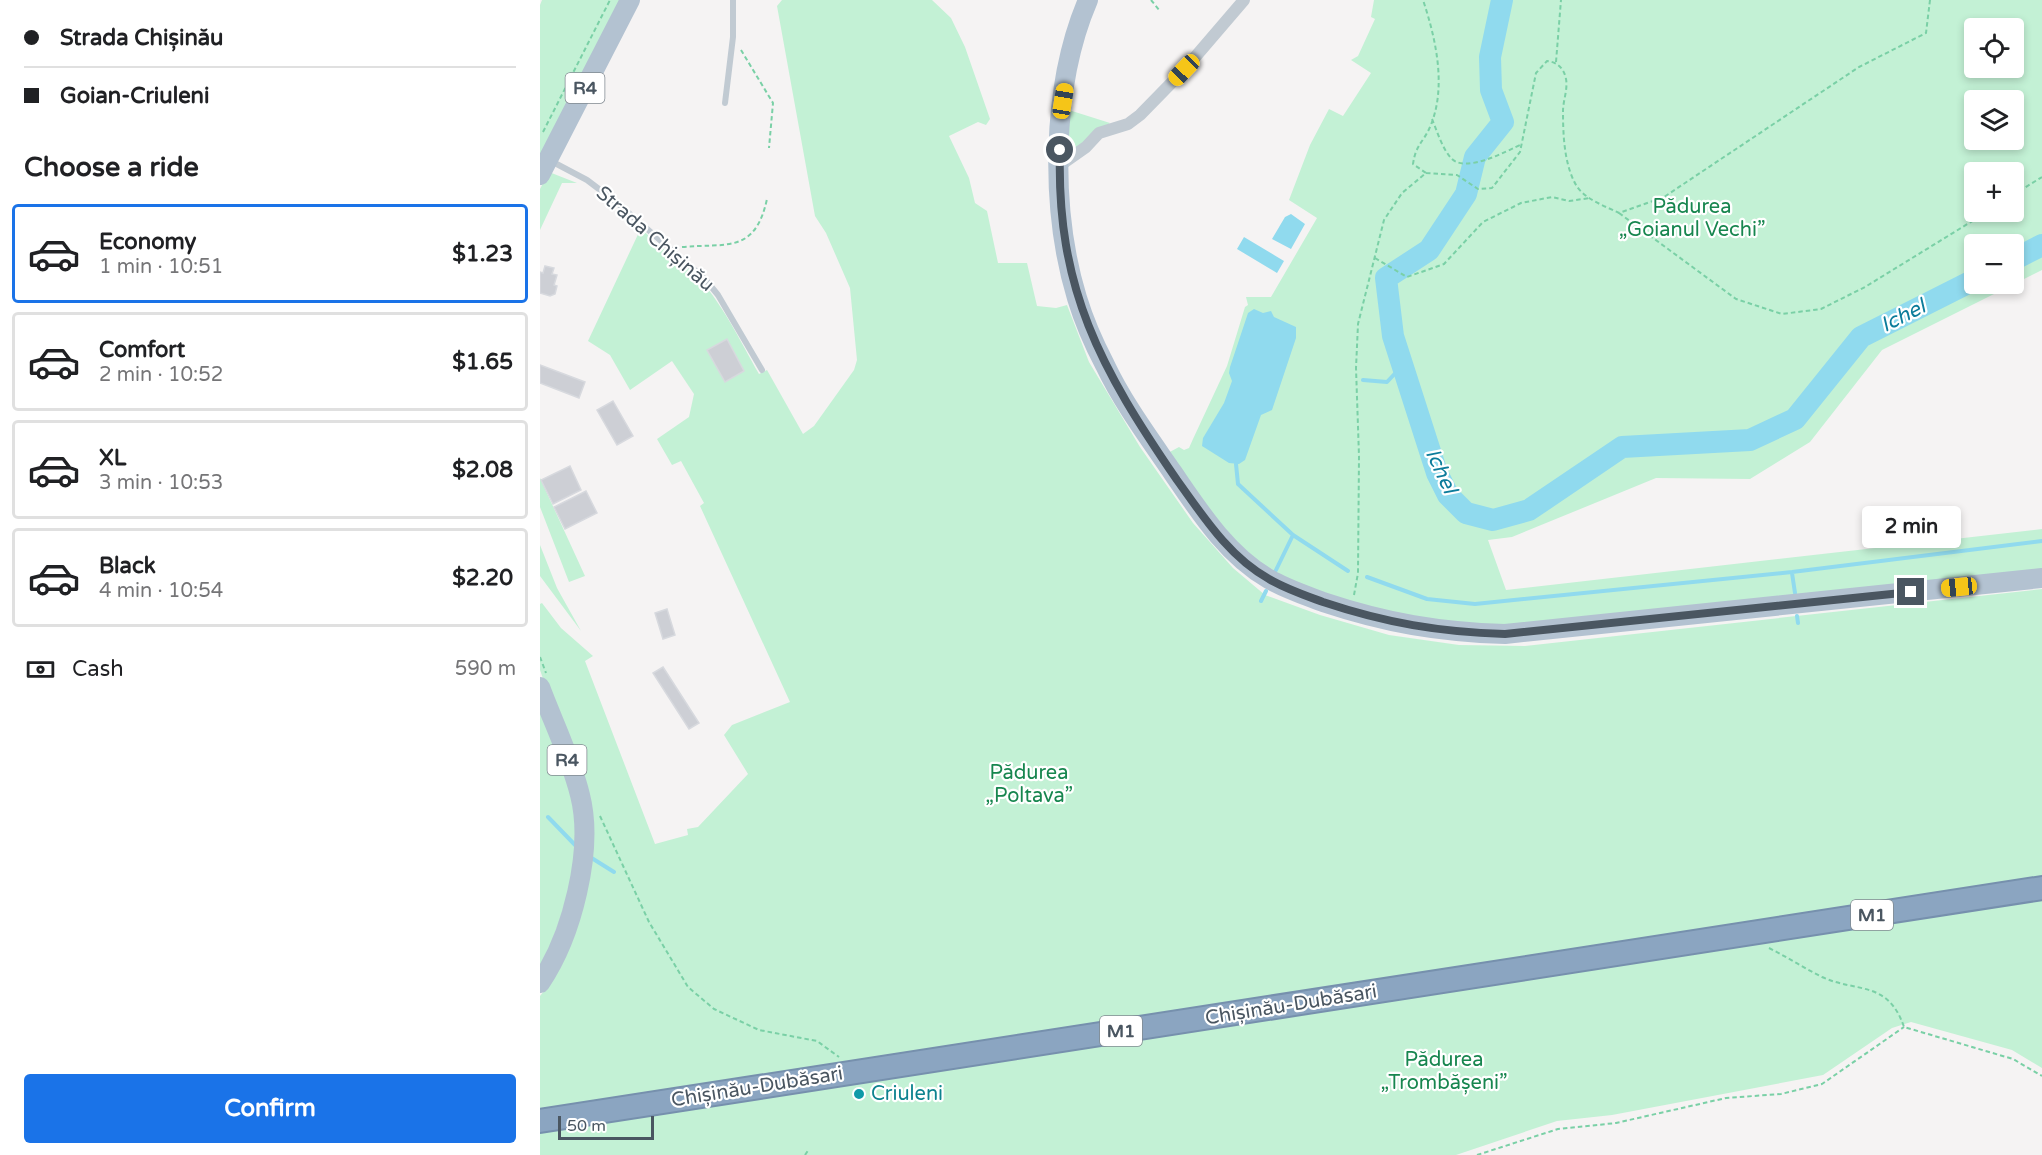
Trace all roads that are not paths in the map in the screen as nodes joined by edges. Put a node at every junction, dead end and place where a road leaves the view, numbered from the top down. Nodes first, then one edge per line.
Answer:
1 (630, 0) edge
2 (733, 0) edge
3 (1088, 0) edge
4 (1244, 0) edge
5 (726, 103) dead end
6 (1059, 166) junction
7 (544, 167) edge
8 (762, 370) dead end
9 (2042, 578) edge
10 (544, 684) edge
11 (2042, 888) edge
12 (540, 983) edge
13 (540, 1121) edge

1 - 7 main road, Strada Chișinău / R4
2 - 5 lane
3 - 6 main road
4 - 6 street
6 - 9 main road
7 - 8 lane, Strada Chișinău
10 - 12 main road, R4
11 - 13 highway, Chișinău-Dubăsari / M1

